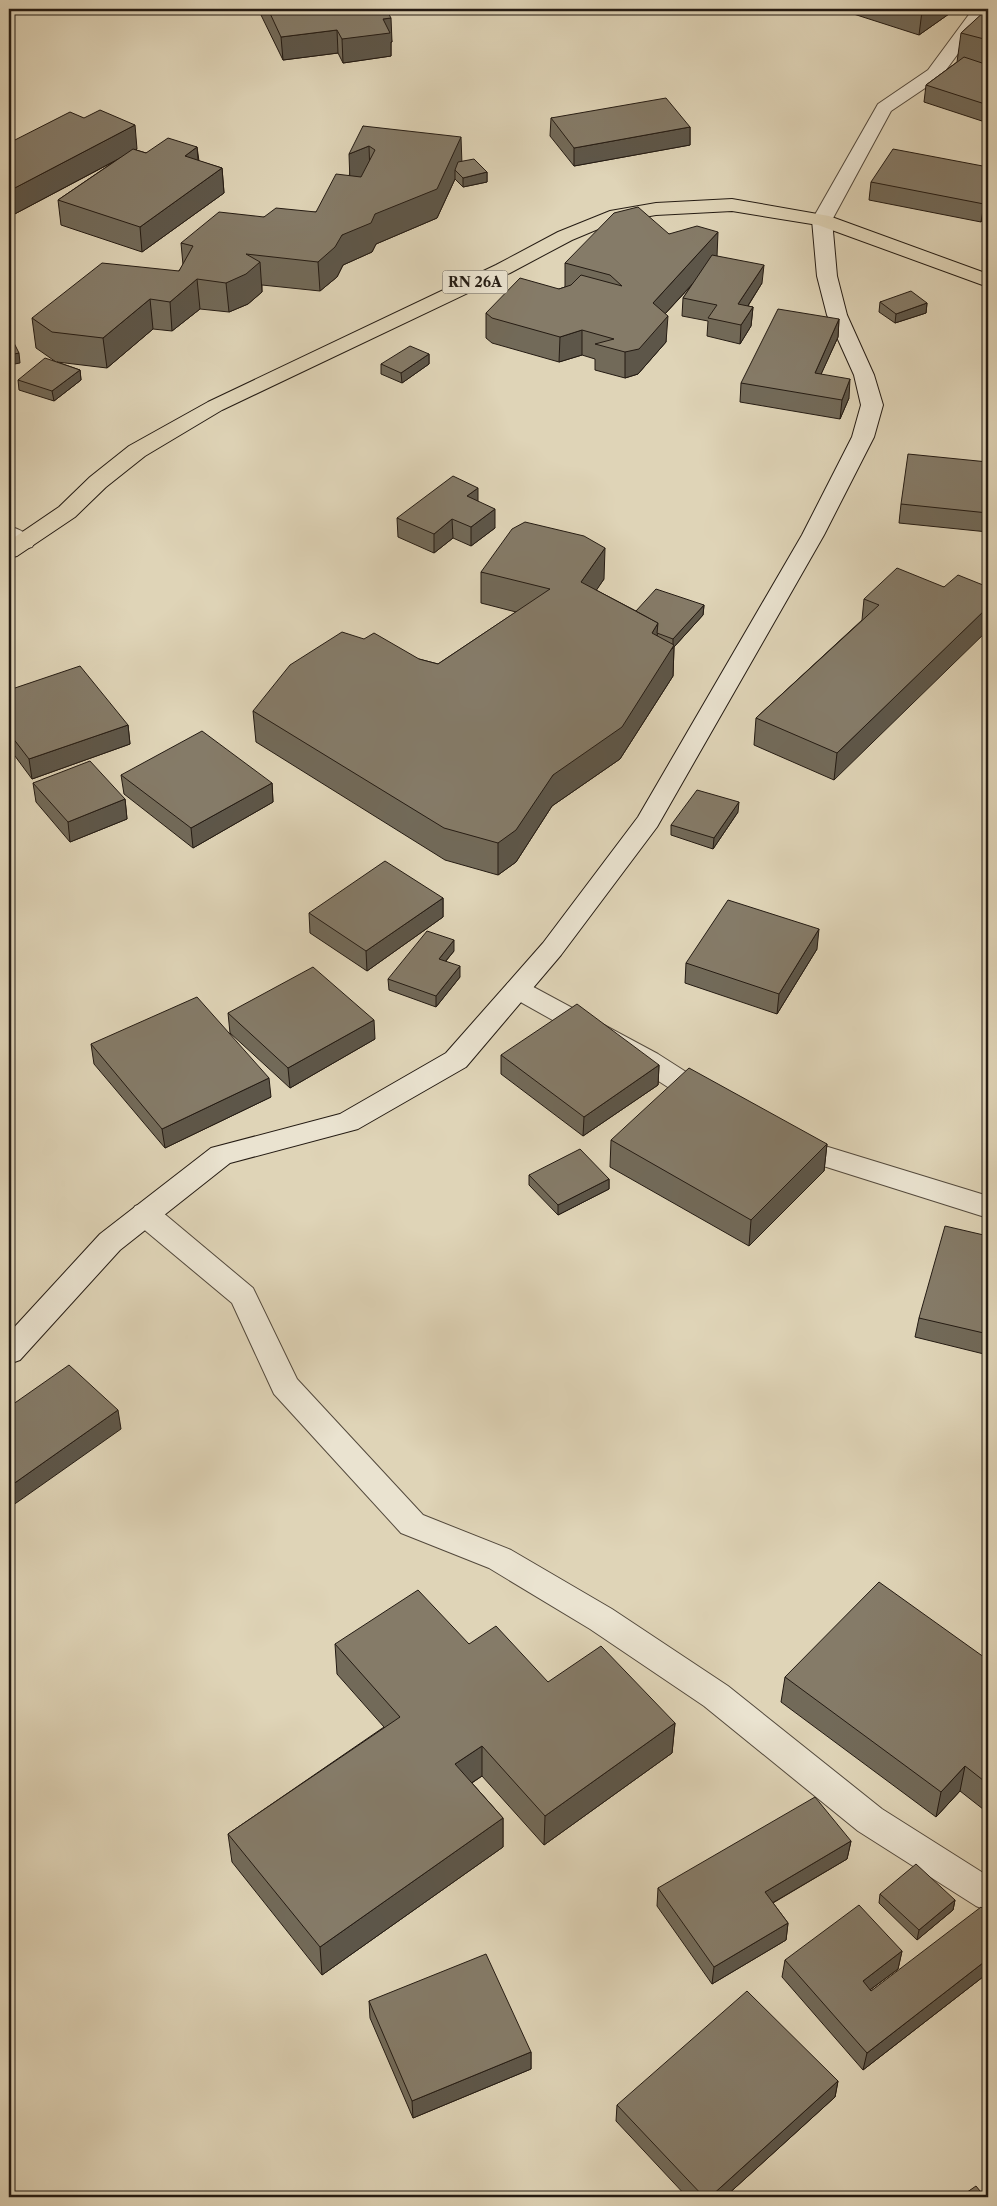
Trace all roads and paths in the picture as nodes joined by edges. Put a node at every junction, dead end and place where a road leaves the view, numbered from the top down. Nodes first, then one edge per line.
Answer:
1 (982, 9) edge
2 (822, 220) junction
3 (988, 281) edge
4 (14, 542) edge
5 (517, 989) junction
6 (728, 1112) edge
7 (767, 1138) edge
8 (988, 1208) edge
9 (145, 1214) junction
10 (9, 1352) edge
11 (988, 1895) edge

1 - 2 street
2 - 3 main road, RN 26A
2 - 4 main road, RN 26A
2 - 5 street
5 - 6 street
5 - 9 street
7 - 8 street
9 - 10 street
9 - 11 street

